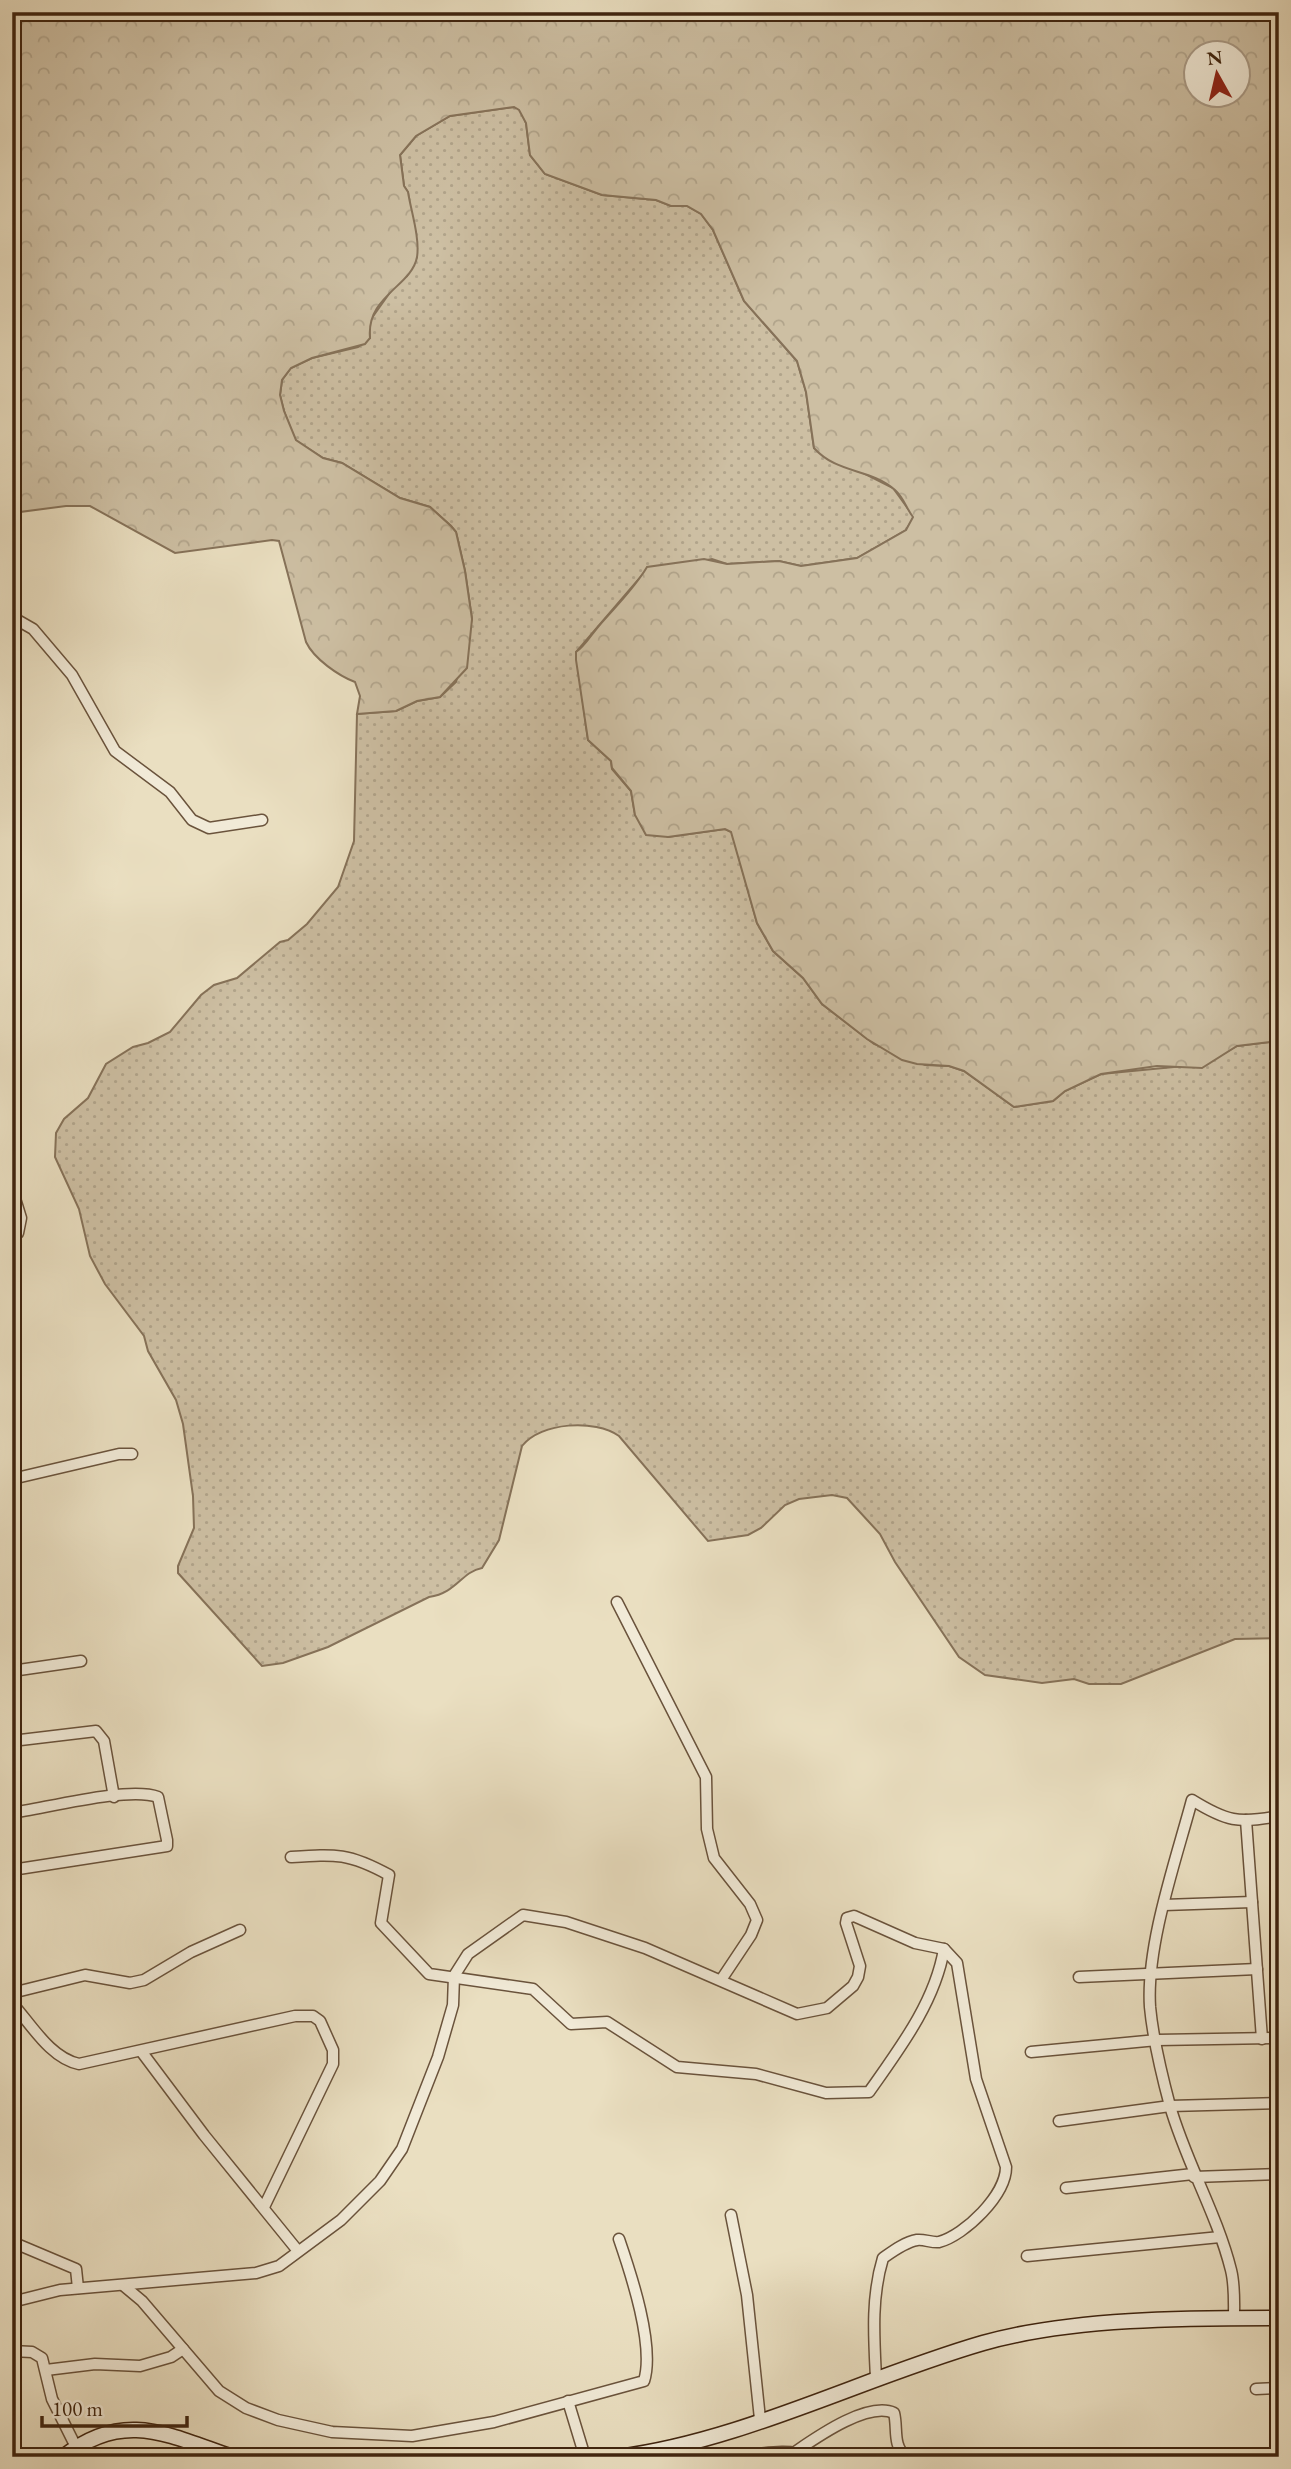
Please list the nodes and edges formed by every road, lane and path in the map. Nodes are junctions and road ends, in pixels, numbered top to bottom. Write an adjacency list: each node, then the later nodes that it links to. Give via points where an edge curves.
1 (12, 617): 2 (street, via 33,629 72,675 115,751 170,792 192,820 209,828)
2 (262, 820)
3 (12, 1189): 4 (street, via 21,1218 18,1233)
4 (12, 1237)
5 (132, 1454): 6 (street)
6 (12, 1479)
7 (617, 1602): 25 (street, via 706,1777 707,1829 714,1858 757,1920)
8 (81, 1661): 9 (street)
9 (12, 1671)
10 (12, 1741): 11 (street, via 96,1731 104,1741)
11 (114, 1797): 12 (street); 16 (street, via 158,1797 167,1846)
12 (12, 1812)
13 (1279, 1816): 14 (street)
14 (1246, 1820): 17 (street); 18 (street, via 1222,1818 1192,1800)
15 (291, 1857): 23 (street, via 358,1858 389,1875 381,1923 429,1974)
16 (12, 1870)
17 (1252, 1902): 18 (street); 21 (street)
18 (1164, 1905): 22 (street)
19 (240, 1930): 26 (street, via 144,1980 130,1983 85,1975)
20 (944, 1949): 23 (street, via 939,1978 869,2092 826,2093 756,2074 677,2067 607,2022 571,2024 533,1989); 25 (street, via 915,1943 854,1916 846,1923 860,1966 858,1977 827,2008 796,2014); 54 (street, via 957,1963 976,2079 1006,2177 996,2198 969,2225 939,2242 918,2240 883,2258 873,2325)
21 (1257, 1969): 22 (street); 29 (street)
22 (1152, 1972): 24 (street); 30 (street, via 1150,2008)
23 (454, 1976): 25 (street, via 468,1954 523,1915 566,1922 645,1948); 44 (street, via 453,2005 438,2057 402,2149 380,2181 341,2220)
24 (1079, 1977)
25 (720, 1980)
26 (12, 1993)
27 (12, 2003): 31 (street, via 67,2061 79,2064)
28 (1279, 2038): 29 (street)
29 (1262, 2039): 30 (street)
30 (1157, 2040): 32 (street); 34 (street)
31 (141, 2052): 39 (street); 39 (street, via 295,2016 320,2021 333,2050 330,2076)
32 (1031, 2052)
33 (1279, 2103): 34 (street)
34 (1170, 2106): 35 (street); 37 (street)
35 (1059, 2121)
36 (1279, 2174): 37 (street)
37 (1194, 2175): 38 (street); 41 (street)
38 (1066, 2188)
39 (264, 2207): 44 (street)
40 (731, 2215): 58 (street, via 747,2295)
41 (1220, 2237): 45 (street); 49 (street, via 1232,2273)
42 (619, 2239): 57 (street, via 640,2311 648,2369 644,2381 632,2387)
43 (12, 2242): 47 (street, via 76,2269)
44 (298, 2250): 46 (street, via 279,2266 256,2273)
45 (1027, 2256)
46 (124, 2286): 47 (street); 51 (street)
47 (78, 2288): 48 (street)
48 (12, 2302)
49 (1234, 2318): 50 (main road); 54 (main road, via 1083,2325 1010,2337)
50 (1279, 2318)
51 (183, 2349): 53 (street, via 140,2367 95,2364); 57 (street, via 219,2391 246,2409 332,2432 412,2436 494,2422)
52 (12, 2351): 53 (street, via 37,2354)
53 (46, 2370): 60 (street, via 52,2399)
54 (876, 2378): 58 (main road)
55 (1279, 2388): 56 (street)
56 (1256, 2389)
57 (568, 2401): 65 (street)
58 (760, 2419): 59 (main road)
59 (681, 2444): 61 (street, via 700,2456); 62 (main road)
60 (76, 2447): 63 (main road); 64 (main road, via 108,2431 132,2428 161,2432)
61 (795, 2452): 67 (street); 68 (street, via 825,2431 885,2409 894,2413 895,2438)
62 (651, 2454): 66 (main road)
63 (63, 2457)
64 (232, 2457)
65 (585, 2457)
66 (618, 2457)
67 (807, 2457)
68 (906, 2457)

